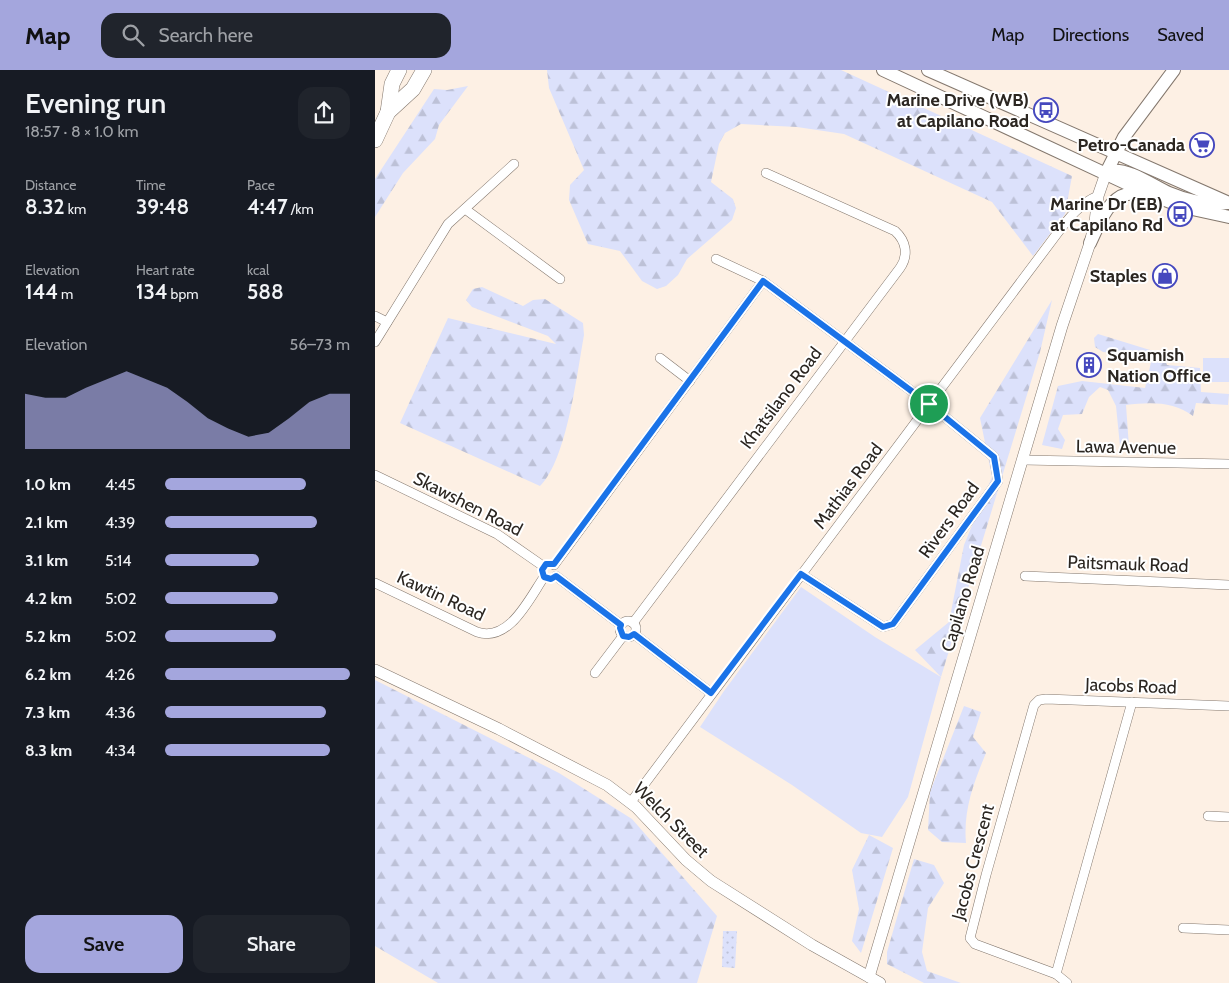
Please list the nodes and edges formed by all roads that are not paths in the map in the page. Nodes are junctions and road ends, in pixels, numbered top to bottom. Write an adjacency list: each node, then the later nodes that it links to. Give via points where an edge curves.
1 (399, 70): 6 (highway, via 392,84)
2 (424, 70): 6 (highway, via 413,89)
3 (883, 70): 11 (main road)
4 (928, 70): 8 (main road)
5 (1175, 70): 8 (main road)
6 (388, 112): 7 (highway)
7 (375, 140)
8 (1116, 152): 11 (main road); 14 (main road)
9 (514, 164): 15 (street)
10 (766, 173): 23 (street, Khatsilano Road, via 890,228 904,242 903,263)
11 (1106, 173): 12 (main road); 13 (street, Capilano Road); 14 (main road, via 1114,170 1127,174 1201,203)
12 (1149, 194): 16 (main road, via 1183,207); 17 (main road, via 1127,194 1117,200 1106,212)
13 (1097, 196): 17 (street, Capilano Road); 27 (street, Mathias Road, via 1087,200 1072,216)
14 (1229, 203)
15 (465, 209): 19 (street); 22 (street, via 448,224)
16 (1229, 216)
17 (1090, 243): 28 (street, Capilano Road)
18 (716, 259): 20 (street, Rivers Road)
19 (560, 279)
20 (763, 281): 23 (street, Rivers Road); 26 (street)
21 (375, 316): 22 (street)
22 (387, 322): 24 (street)
23 (845, 340): 27 (street, Rivers Road); 39 (street, Khatsilano Road)
24 (375, 342)
25 (660, 358): 26 (street)
26 (690, 381): 31 (street)
27 (929, 404): 33 (street, Mathias Road); 33 (street, Rivers Road, via 994,457 998,481 893,624 883,627)
28 (1023, 460): 29 (street, Lawa Avenue); 55 (street, Capilano Road)
29 (1229, 464)
30 (375, 475): 32 (street, Skawshen Road, via 497,534)
31 (556, 562): 32 (street); 34 (street)
32 (543, 566): 36 (street)
33 (801, 574): 45 (street, Mathias Road)
34 (556, 576): 36 (street, via 551,579); 40 (street)
35 (1025, 576): 38 (street, Paitsmauk Road)
36 (544, 577): 37 (street, Kawtin Road, via 511,624 494,634 477,632)
37 (375, 583)
38 (1229, 585)
39 (633, 623): 40 (street, via 627,621); 41 (street, via 636,628)
40 (621, 625): 42 (street)
41 (634, 634): 42 (street); 45 (street)
42 (623, 636): 44 (street)
43 (375, 670): 49 (street, Welch Street, via 589,775)
44 (595, 673)
45 (711, 693): 49 (street, Mathias Road)
46 (1132, 702): 47 (street, Jacobs Road, via 1046,699); 48 (street, Jacobs Road); 54 (street)
47 (1034, 705): 54 (street, Jacobs Crescent, via 970,938 975,944)
48 (1229, 706)
49 (631, 802): 55 (street, Welch Street, via 686,860 711,881)
50 (1208, 816): 51 (street)
51 (1229, 816)
52 (1183, 928): 53 (street)
53 (1229, 930)
54 (1056, 974): 57 (street, Jacobs Crescent)
55 (868, 980): 56 (street, Welch Street)
56 (880, 983)
57 (1067, 983)

